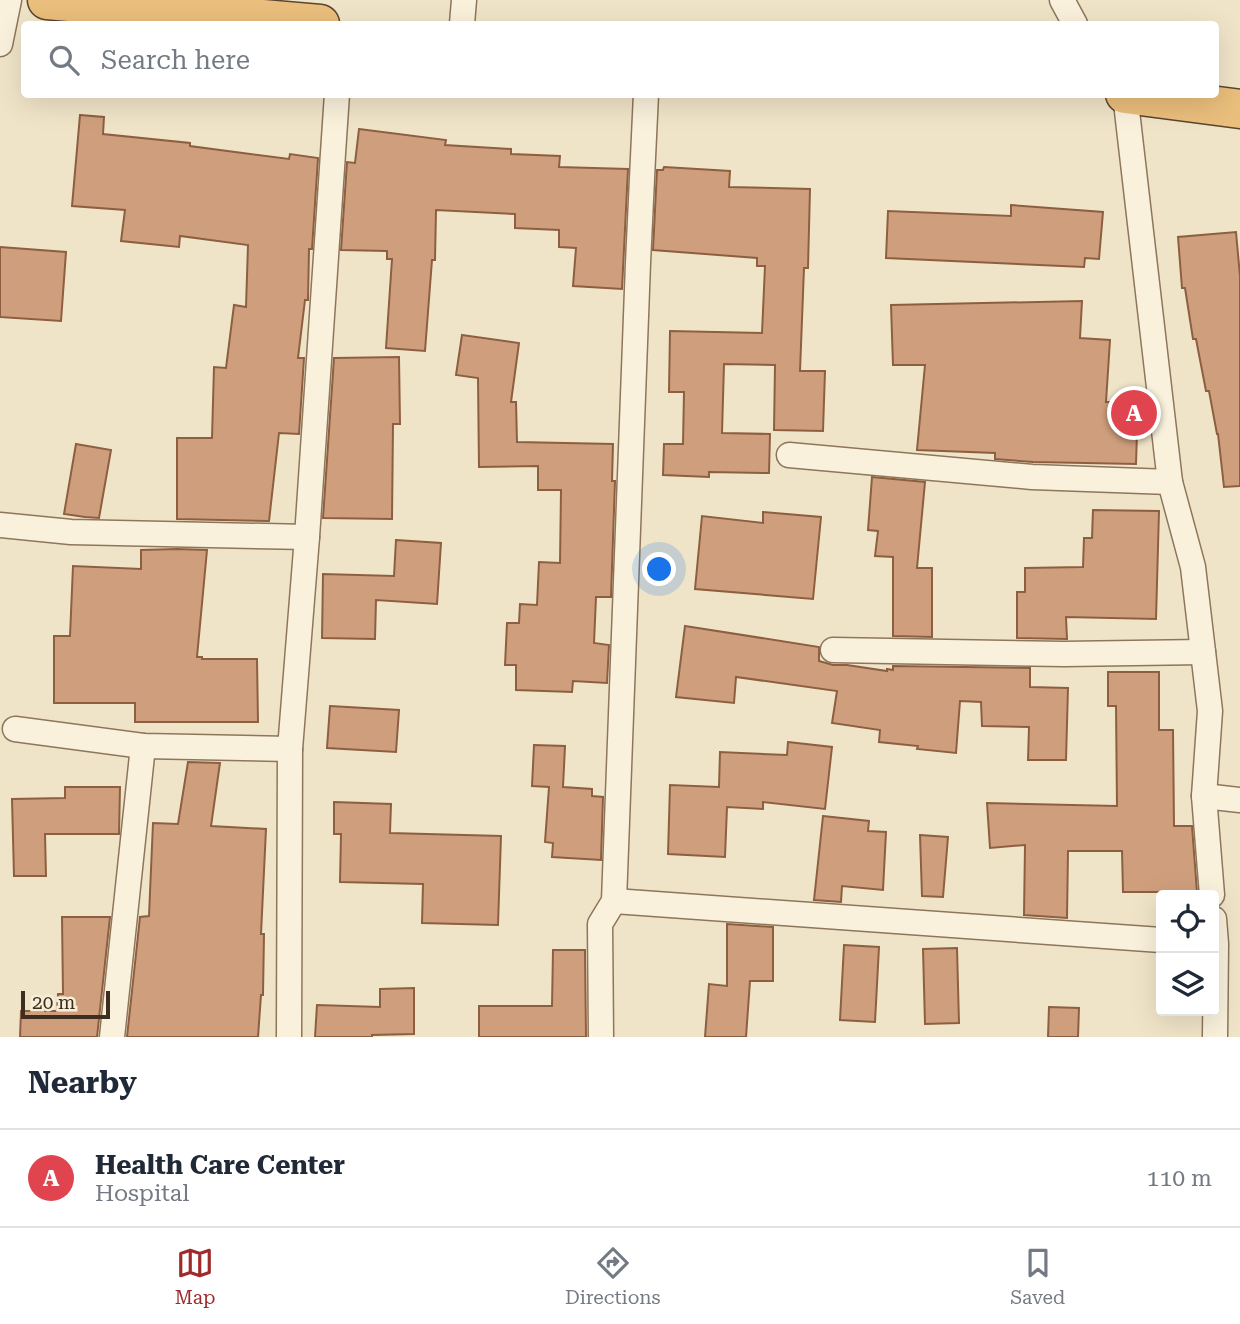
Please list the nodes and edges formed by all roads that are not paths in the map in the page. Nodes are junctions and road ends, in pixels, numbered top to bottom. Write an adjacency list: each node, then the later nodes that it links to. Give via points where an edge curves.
1 (9, 0): 9 (street)
2 (47, 0): 3 (highway)
3 (54, 0): 6 (highway)
4 (464, 0): 7 (street)
5 (1062, 0): 8 (street)
6 (287, 21)
7 (463, 21)
8 (1073, 21)
9 (0, 44)
10 (337, 98): 18 (street)
11 (646, 98): 27 (street)
12 (1125, 98): 16 (street)
13 (1156, 98): 14 (highway)
14 (1240, 109)
15 (789, 455): 16 (street, via 1032,477)
16 (1170, 482): 20 (street, via 1193,567)
17 (0, 525): 18 (street, via 71,532)
18 (307, 537): 23 (street)
19 (834, 650): 20 (street)
20 (1203, 652): 24 (street, via 1210,711)
21 (15, 729): 22 (street)
22 (143, 746): 23 (street); 30 (street)
23 (290, 749): 31 (street)
24 (1205, 796): 25 (street); 26 (street)
25 (1240, 800)
26 (1212, 890)
27 (614, 901): 28 (street); 32 (street, via 600,924)
28 (1156, 940)
29 (1215, 953): 33 (street)
30 (112, 1037)
31 (289, 1037)
32 (601, 1037)
33 (1215, 1037)

